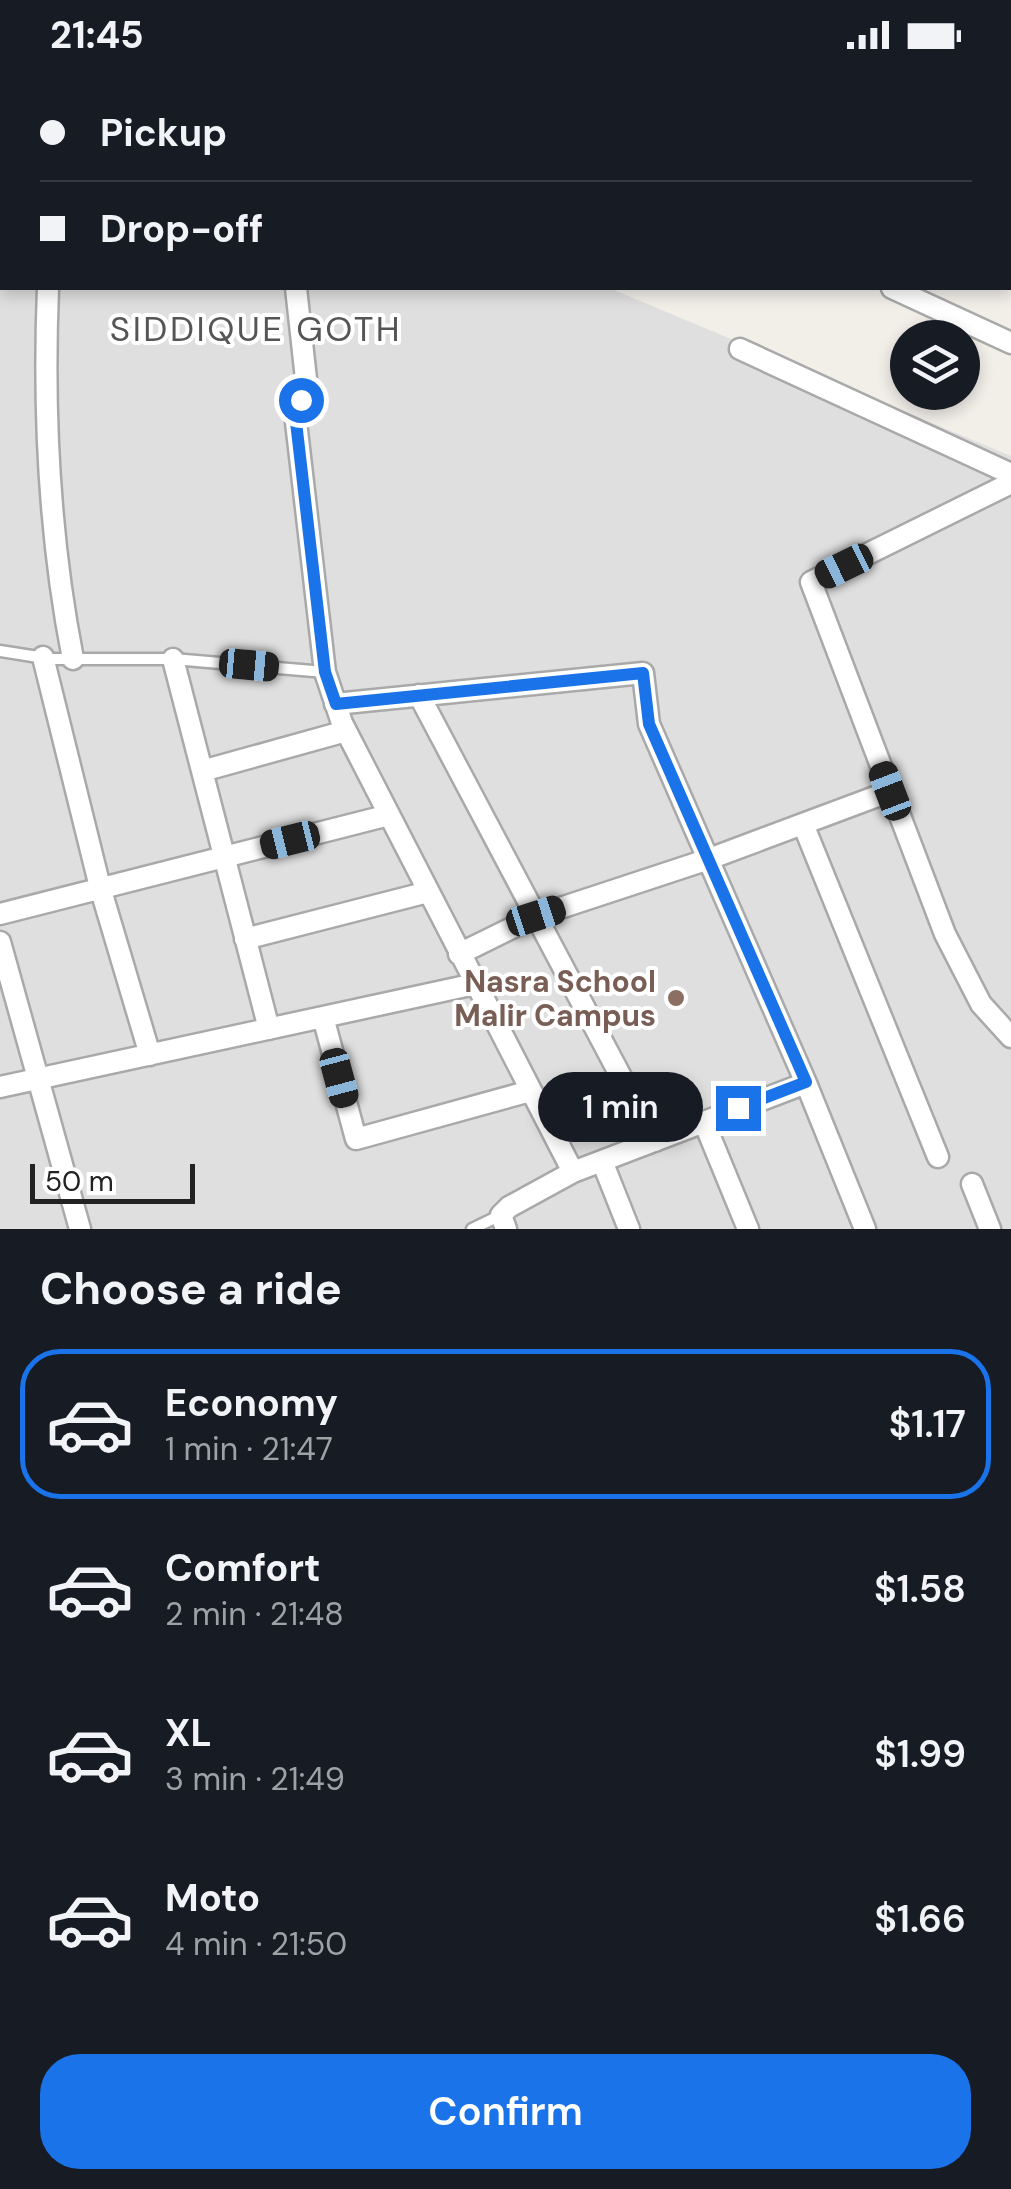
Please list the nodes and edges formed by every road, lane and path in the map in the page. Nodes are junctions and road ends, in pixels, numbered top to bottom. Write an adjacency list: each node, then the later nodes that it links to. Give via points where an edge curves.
1 (48, 290): 10 (street, via 52,518)
2 (296, 290): 12 (street, via 306,379 296,422)
3 (896, 290): 4 (street)
4 (1011, 342)
5 (740, 349): 6 (street)
6 (1011, 474)
7 (1011, 483): 17 (street, via 811,582)
8 (0, 651): 9 (lane)
9 (43, 657): 10 (lane); 22 (street)
10 (72, 659): 11 (lane)
11 (172, 659): 12 (lane); 16 (street)
12 (325, 672): 14 (street)
13 (419, 695): 14 (street); 21 (street, via 643,673 649,724); 25 (street)
14 (336, 704): 15 (street)
15 (346, 731): 16 (street); 18 (street)
16 (202, 771): 20 (street)
17 (890, 791): 19 (street); 32 (street, via 946,934 981,1004)
18 (389, 816): 20 (street); 23 (street)
19 (802, 824): 21 (street); 40 (street)
20 (224, 856): 22 (street); 26 (street)
21 (710, 859): 25 (street); 35 (street)
22 (100, 887): 24 (street); 33 (street)
23 (428, 892): 26 (street); 28 (street)
24 (0, 914)
25 (536, 916): 28 (street); 39 (street)
26 (246, 939): 31 (street)
27 (0, 942): 34 (street)
28 (459, 954): 29 (street)
29 (475, 984): 30 (street); 37 (street)
30 (322, 1017): 31 (street); 37 (street, via 356,1140)
31 (269, 1029): 33 (street)
32 (1009, 1031)
33 (150, 1054): 34 (street)
34 (39, 1078): 36 (street); 45 (street)
35 (806, 1082): 38 (street); 49 (street)
36 (0, 1087)
37 (530, 1090): 42 (street)
38 (704, 1122): 39 (street); 48 (street)
39 (655, 1140): 41 (street)
40 (938, 1156)
41 (602, 1161): 42 (street); 47 (street)
42 (573, 1172): 44 (street, via 509,1207)
43 (972, 1184): 50 (street)
44 (504, 1222): 46 (lane)
45 (80, 1229)
46 (472, 1229)
47 (629, 1229)
48 (748, 1229)
49 (865, 1229)
50 (990, 1229)

